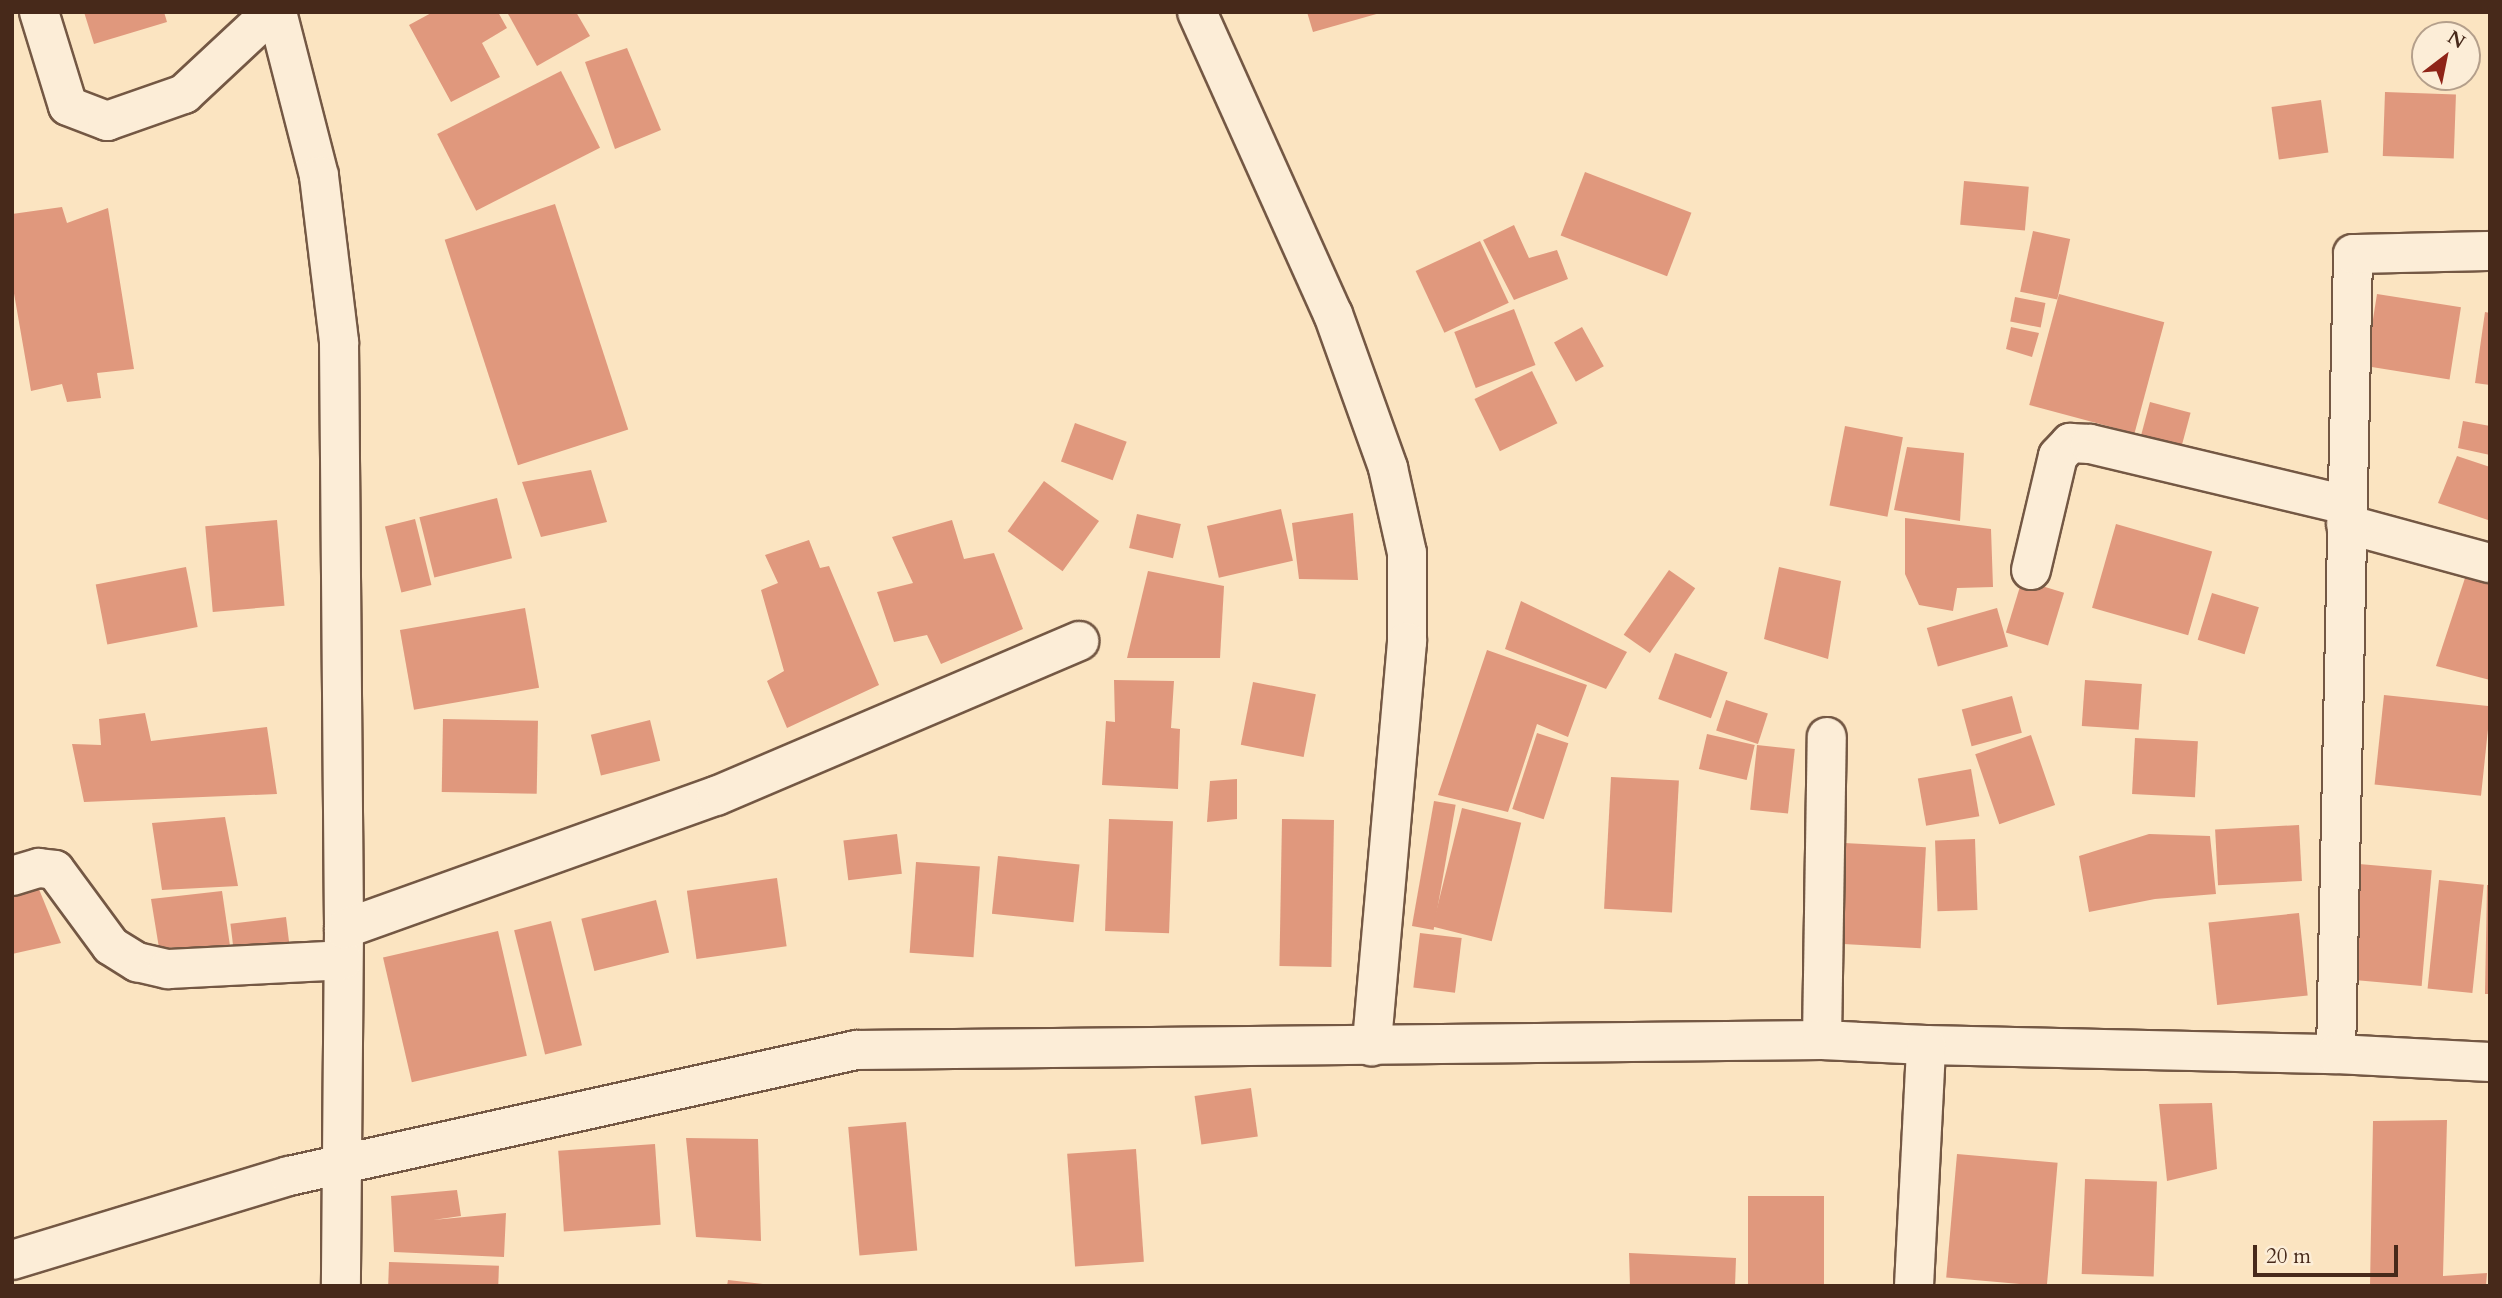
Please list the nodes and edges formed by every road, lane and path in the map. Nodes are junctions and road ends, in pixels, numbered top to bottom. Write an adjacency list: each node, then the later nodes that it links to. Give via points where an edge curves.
1 (39, 12): 2 (street, via 68,106 107,121 184,94)
2 (275, 12): 11 (street, via 319,176 339,342)
3 (1197, 12): 14 (street, via 1333,314 1388,468 1407,554 1407,642)
4 (2490, 251): 5 (street, via 2353,254)
5 (2346, 515): 6 (street); 7 (street, via 2090,444 2070,443 2058,456); 15 (street)
6 (2490, 563)
7 (2031, 570)
8 (1079, 641): 11 (street, via 716,796)
9 (1826, 737): 12 (street)
10 (12, 876): 11 (street, via 39,868 55,870 111,946 137,962 168,969)
11 (343, 945): 17 (street)
12 (1822, 1040): 13 (street); 14 (street)
13 (1926, 1045): 15 (street); 20 (street)
14 (1372, 1046): 17 (street, via 856,1050)
15 (2336, 1054): 16 (street)
16 (2490, 1062)
17 (343, 1163): 18 (street); 19 (street)
18 (12, 1260)
19 (341, 1286)
20 (1914, 1286)

